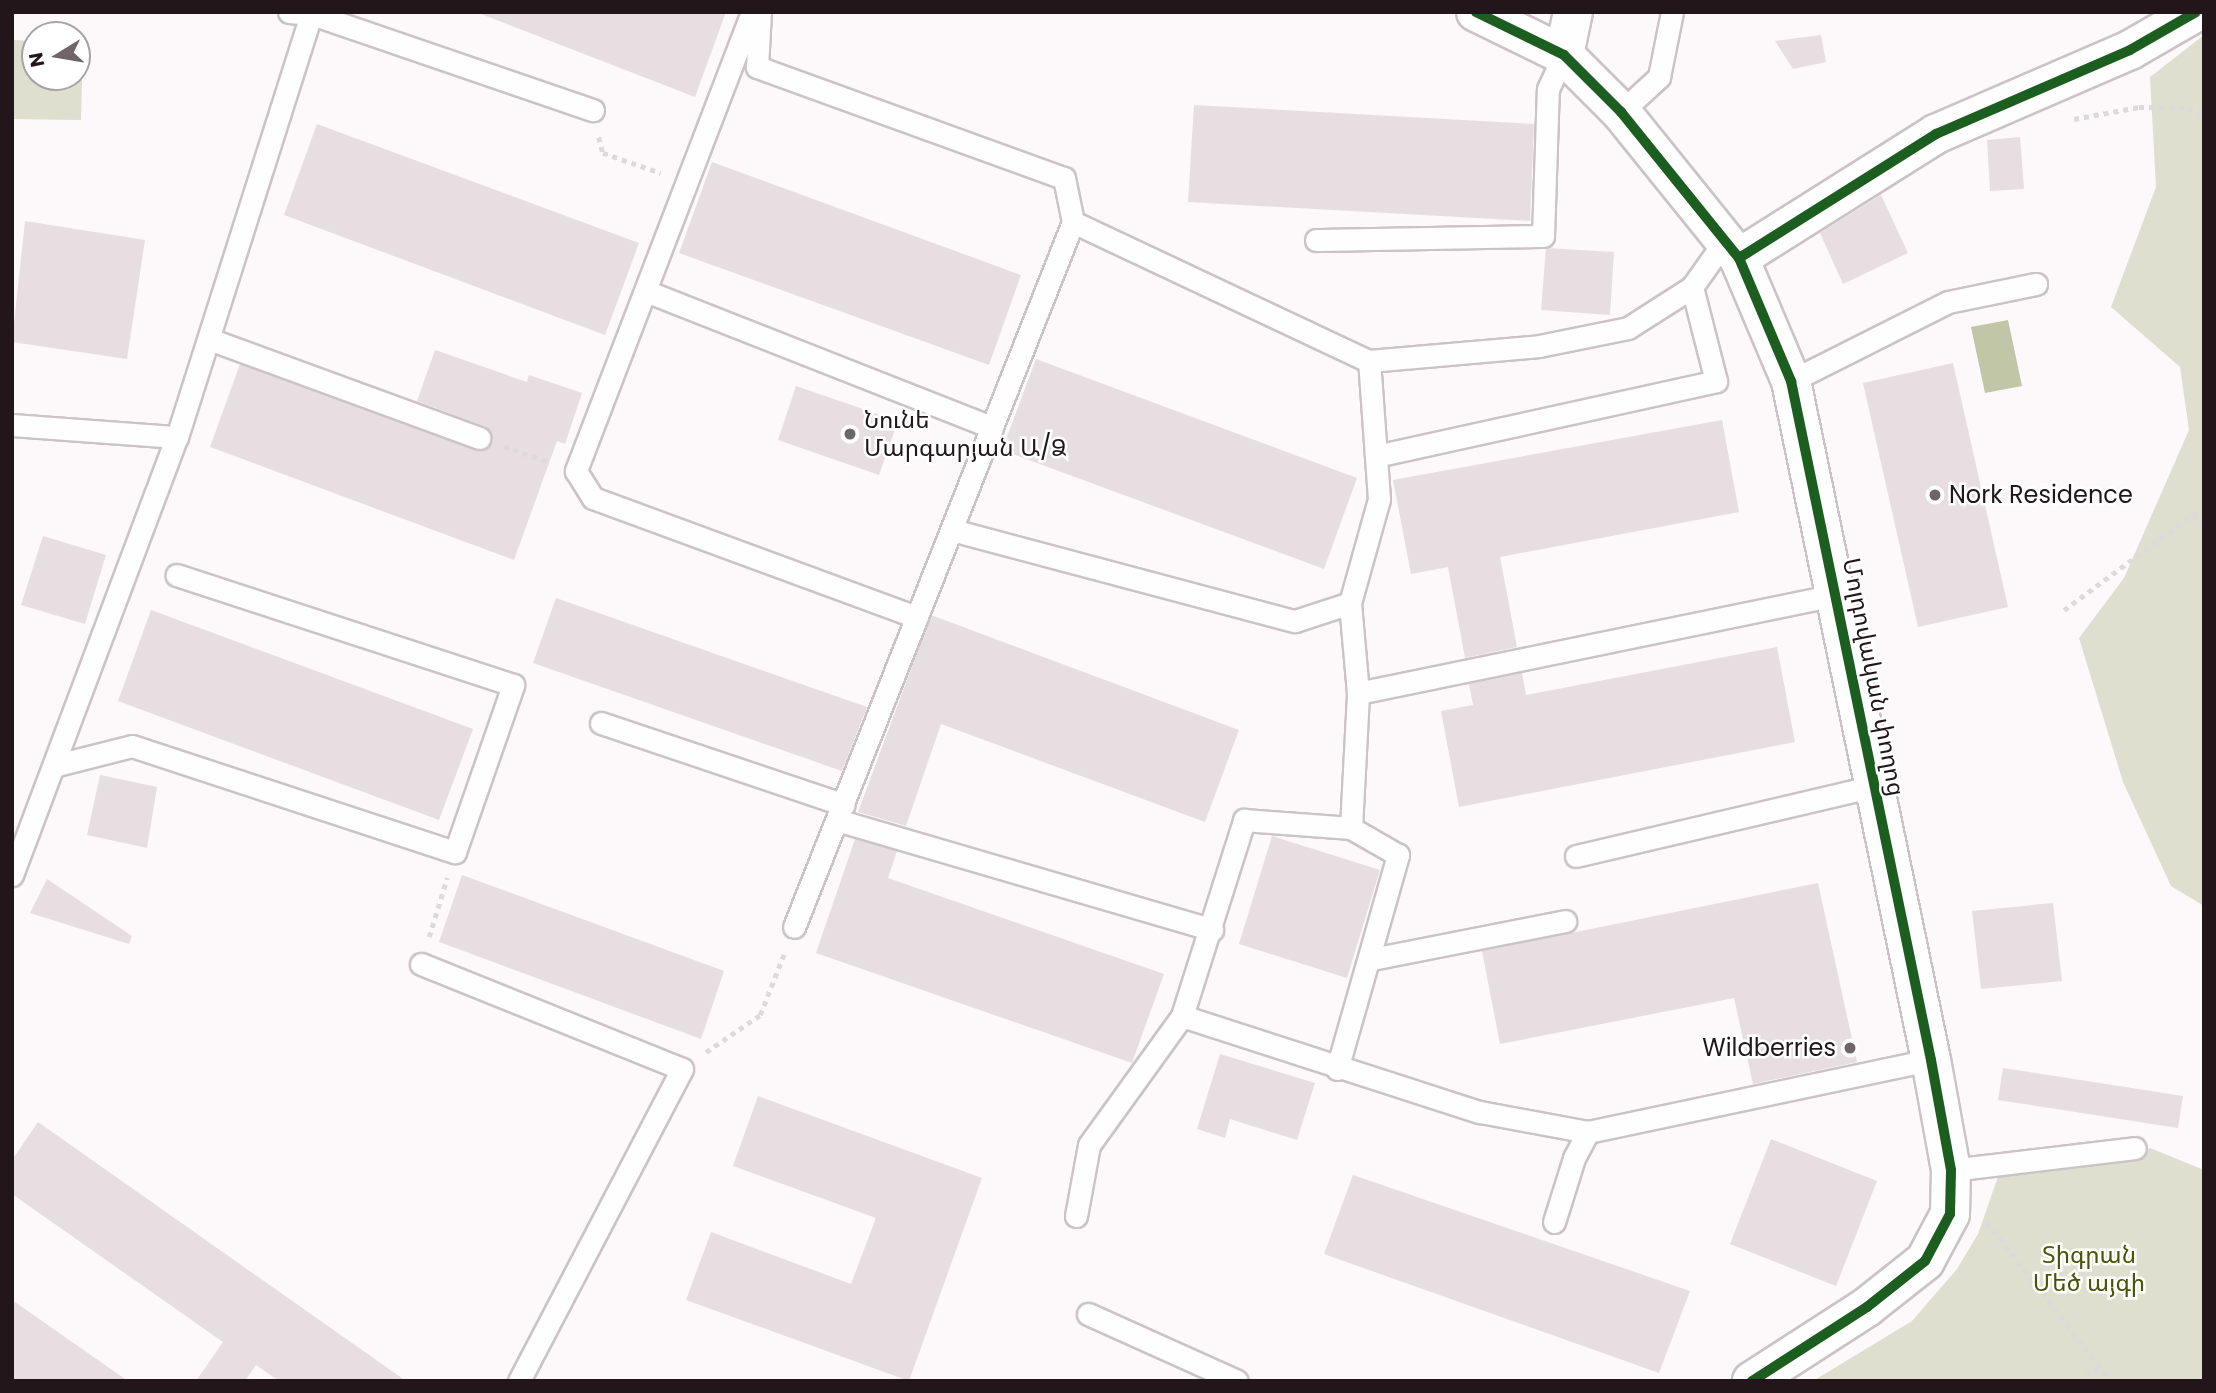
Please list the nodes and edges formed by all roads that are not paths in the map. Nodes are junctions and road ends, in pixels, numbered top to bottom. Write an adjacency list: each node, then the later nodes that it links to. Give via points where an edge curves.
1 (289, 12): 8 (lane)
2 (751, 12): 17 (lane)
3 (760, 12): 12 (lane, via 757,67 1064,178)
4 (1476, 12): 9 (street, Մոլդովական փողոց)
5 (1573, 12): 9 (street)
6 (1672, 12): 11 (lane, via 1659,77)
7 (2196, 12): 14 (street, via 2130,50 1936,134)
8 (312, 13): 10 (lane); 18 (lane)
9 (1564, 55): 11 (street, Մոլդովական փողոց); 13 (lane, via 1548,89 1543,236)
10 (593, 110)
11 (1621, 112): 14 (street, Մոլդովական փողոց)
12 (1073, 222): 19 (lane); 22 (lane)
13 (1316, 240)
14 (1732, 248): 16 (lane); 20 (street, Մոլդովական փողոց)
15 (2036, 284): 20 (lane, via 1948,302)
16 (1692, 287): 19 (lane, via 1628,328 1539,346); 25 (lane, via 1716,381)
17 (646, 291): 22 (lane); 30 (lane, via 576,471 593,498)
18 (209, 339): 23 (lane); 24 (lane)
19 (1369, 361): 25 (lane)
20 (1791, 381): 28 (street, Մոլդովական փողոց)
21 (12, 425): 23 (lane)
22 (992, 427): 26 (lane)
23 (177, 437): 33 (lane)
24 (478, 438)
25 (1376, 456): 29 (lane, via 1379,499)
26 (952, 530): 29 (lane, via 1295,621); 30 (lane)
27 (177, 575): 33 (lane, via 513,685 455,852 132,746)
28 (1837, 595): 31 (lane); 34 (street, Մոլդովական փողոց)
29 (1350, 603): 31 (lane)
30 (917, 617): 35 (lane)
31 (1358, 693): 36 (lane)
32 (601, 723): 35 (lane)
33 (57, 765): 38 (lane)
34 (1875, 786): 37 (lane); 45 (street, Մոլդովական փողոց)
35 (841, 813): 40 (lane); 41 (lane)
36 (1351, 828): 41 (lane, via 1244,820); 42 (lane, via 1398,855)
37 (1576, 856)
38 (12, 875)
39 (1565, 921): 42 (lane)
40 (794, 927)
41 (1212, 930): 44 (lane)
42 (1372, 959): 46 (lane)
43 (421, 964): 53 (lane, via 682,1069)
44 (1182, 1016): 46 (lane); 50 (lane, via 1089,1145)
45 (1931, 1060): 47 (lane); 49 (street, Մոլդովական փողոց)
46 (1337, 1069): 47 (lane, via 1480,1112)
47 (1588, 1132): 51 (lane, via 1573,1158)
48 (2135, 1149): 49 (lane)
49 (1951, 1170): 55 (street, Մոլդովական փողոց, via 1950,1214 1925,1261 1867,1307)
50 (1076, 1216)
51 (1554, 1222)
52 (1088, 1314): 54 (lane)
53 (519, 1381)
54 (1237, 1381)
55 (1752, 1381)

